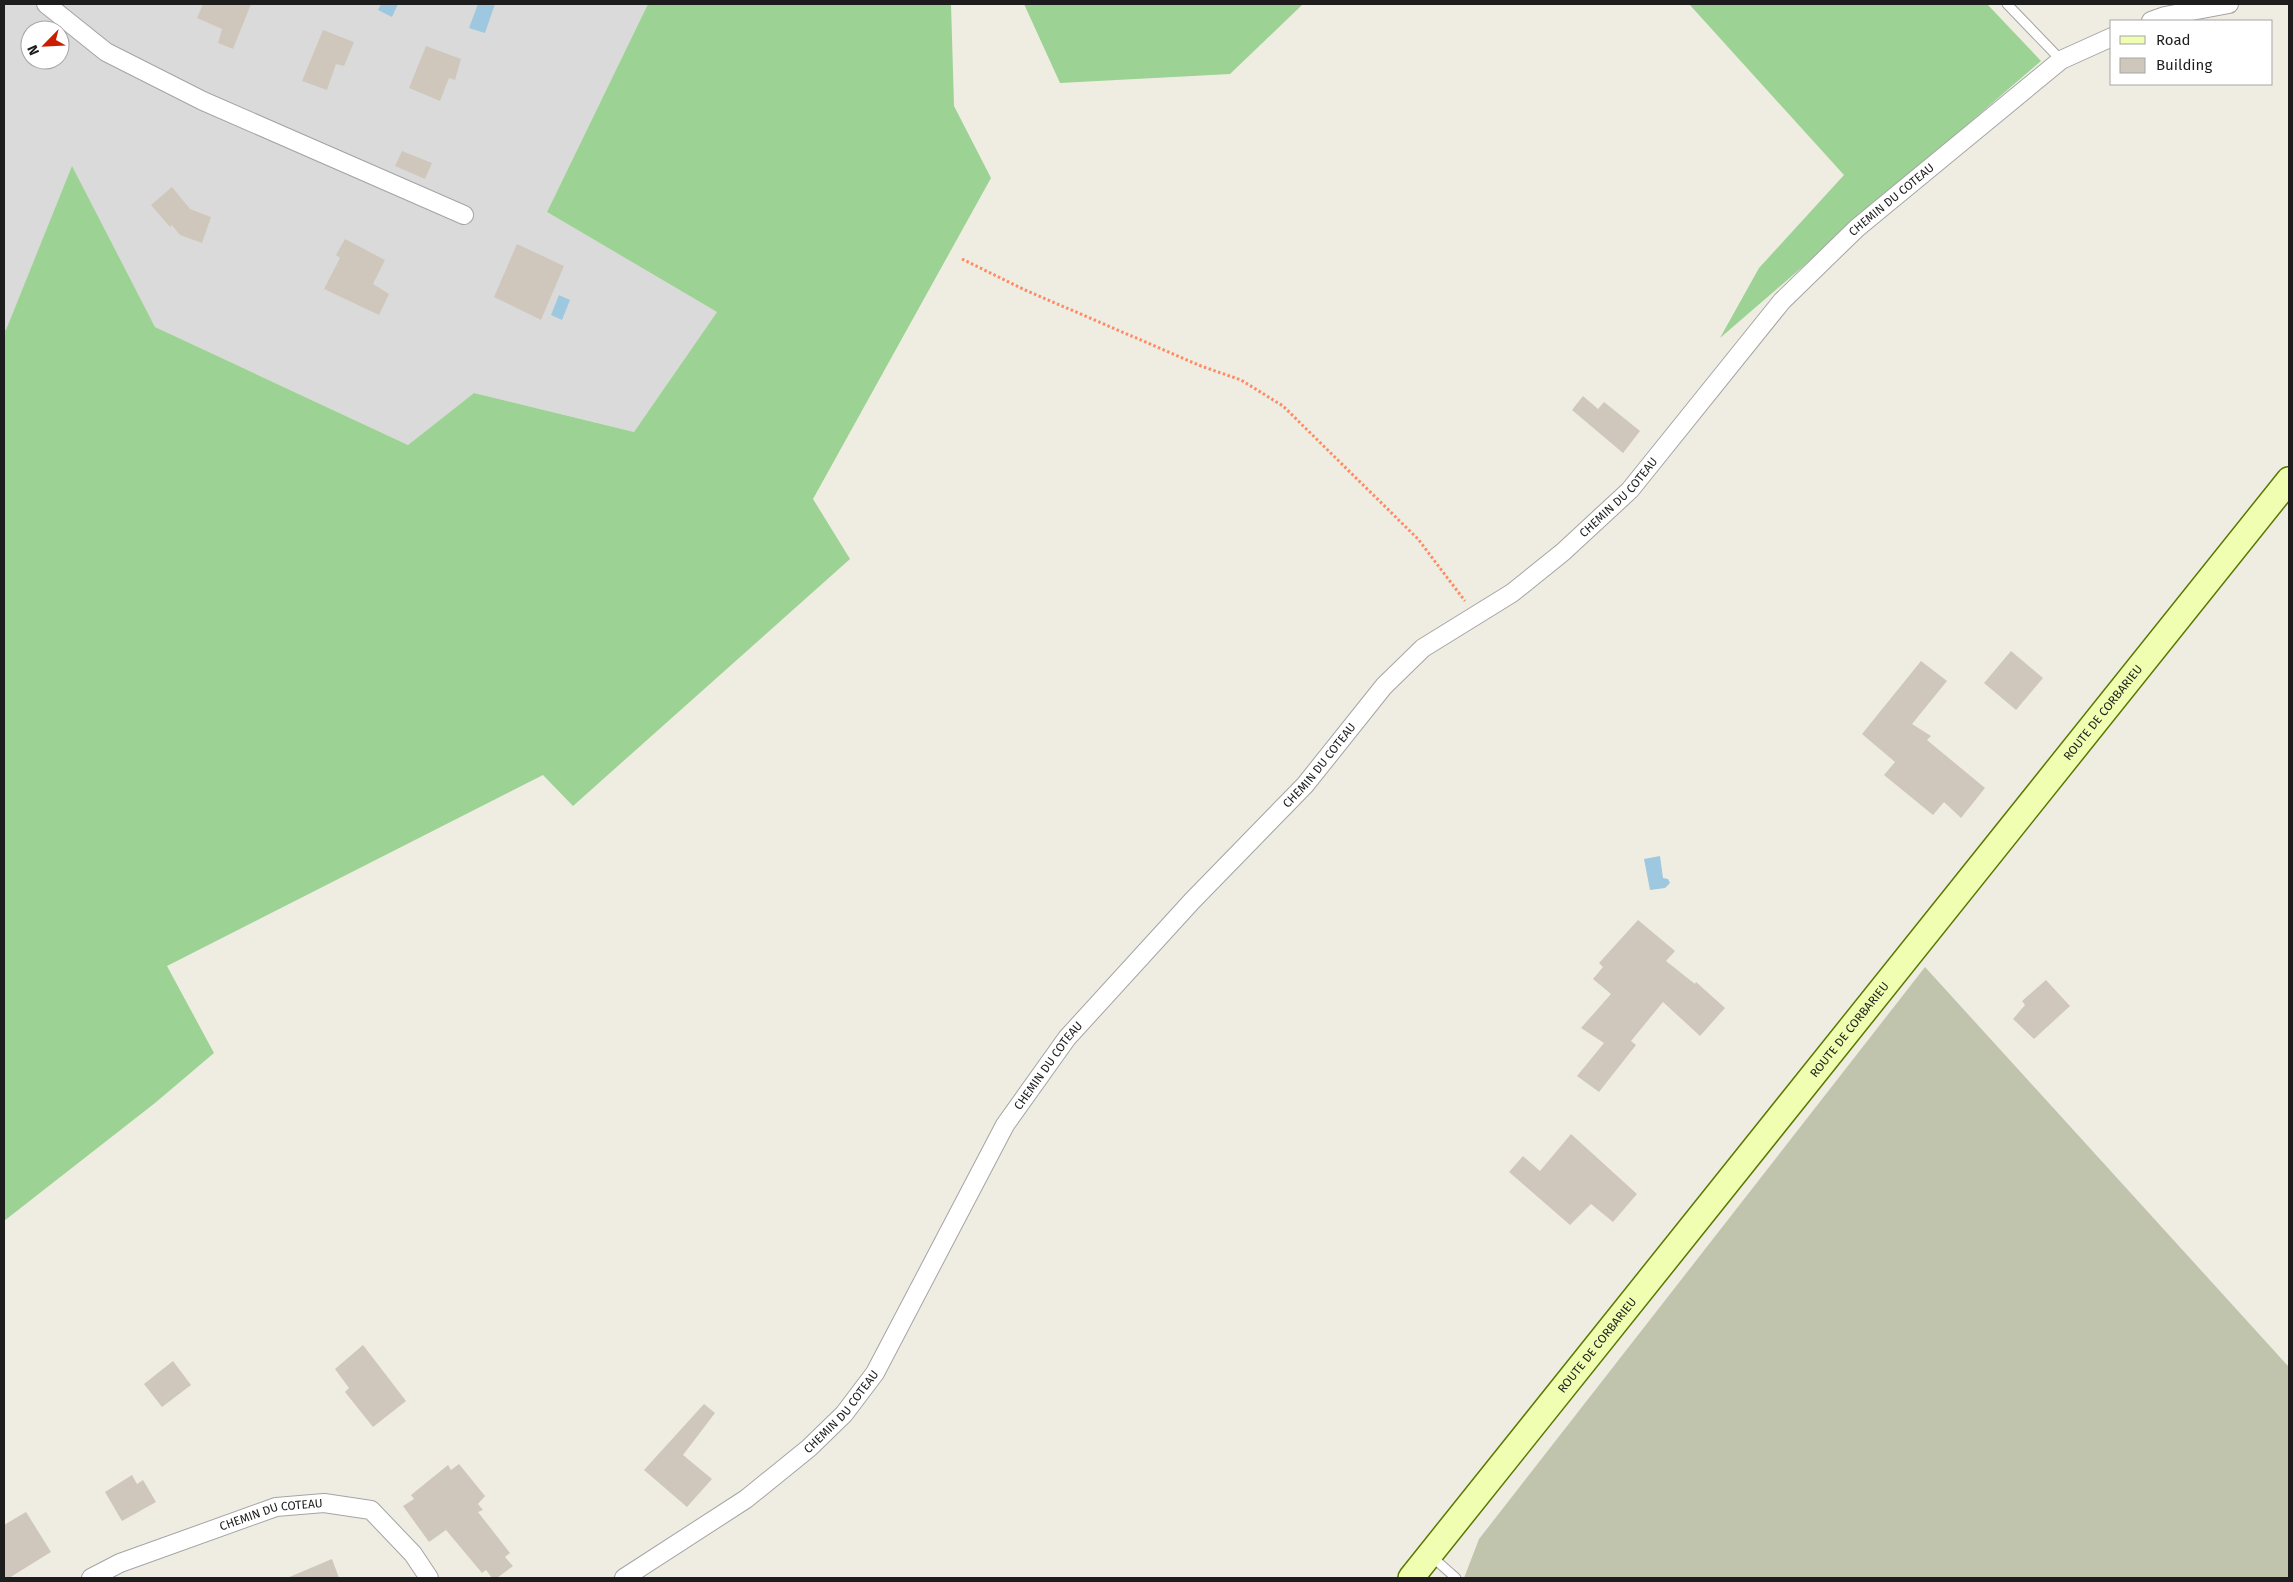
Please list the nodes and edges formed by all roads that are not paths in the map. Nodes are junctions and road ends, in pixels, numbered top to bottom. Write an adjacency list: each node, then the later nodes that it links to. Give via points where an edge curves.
1 (46, 4): 7 (street, via 106,52 123,61 203,101)
2 (2007, 4): 6 (lane)
3 (2229, 4): 4 (street)
4 (2154, 20)
5 (2110, 39): 6 (street, CHEMIN DU COTEAU)
6 (2061, 60): 12 (street, CHEMIN DU COTEAU, via 1857,228 1782,301 1630,490 1563,552 1512,593 1423,648 1384,686 1305,785 1192,901 1067,1038 1005,1125 874,1373 844,1414 809,1448 746,1499)
7 (464, 215)
8 (2289, 480): 9 (main road, ROUTE DE CORBARIEU)
9 (1421, 1571): 13 (lane)
10 (91, 1578): 11 (street, CHEMIN DU COTEAU, via 120,1563 276,1507 324,1503 371,1510 413,1554)
11 (429, 1578)
12 (624, 1578)
13 (1456, 1578)

